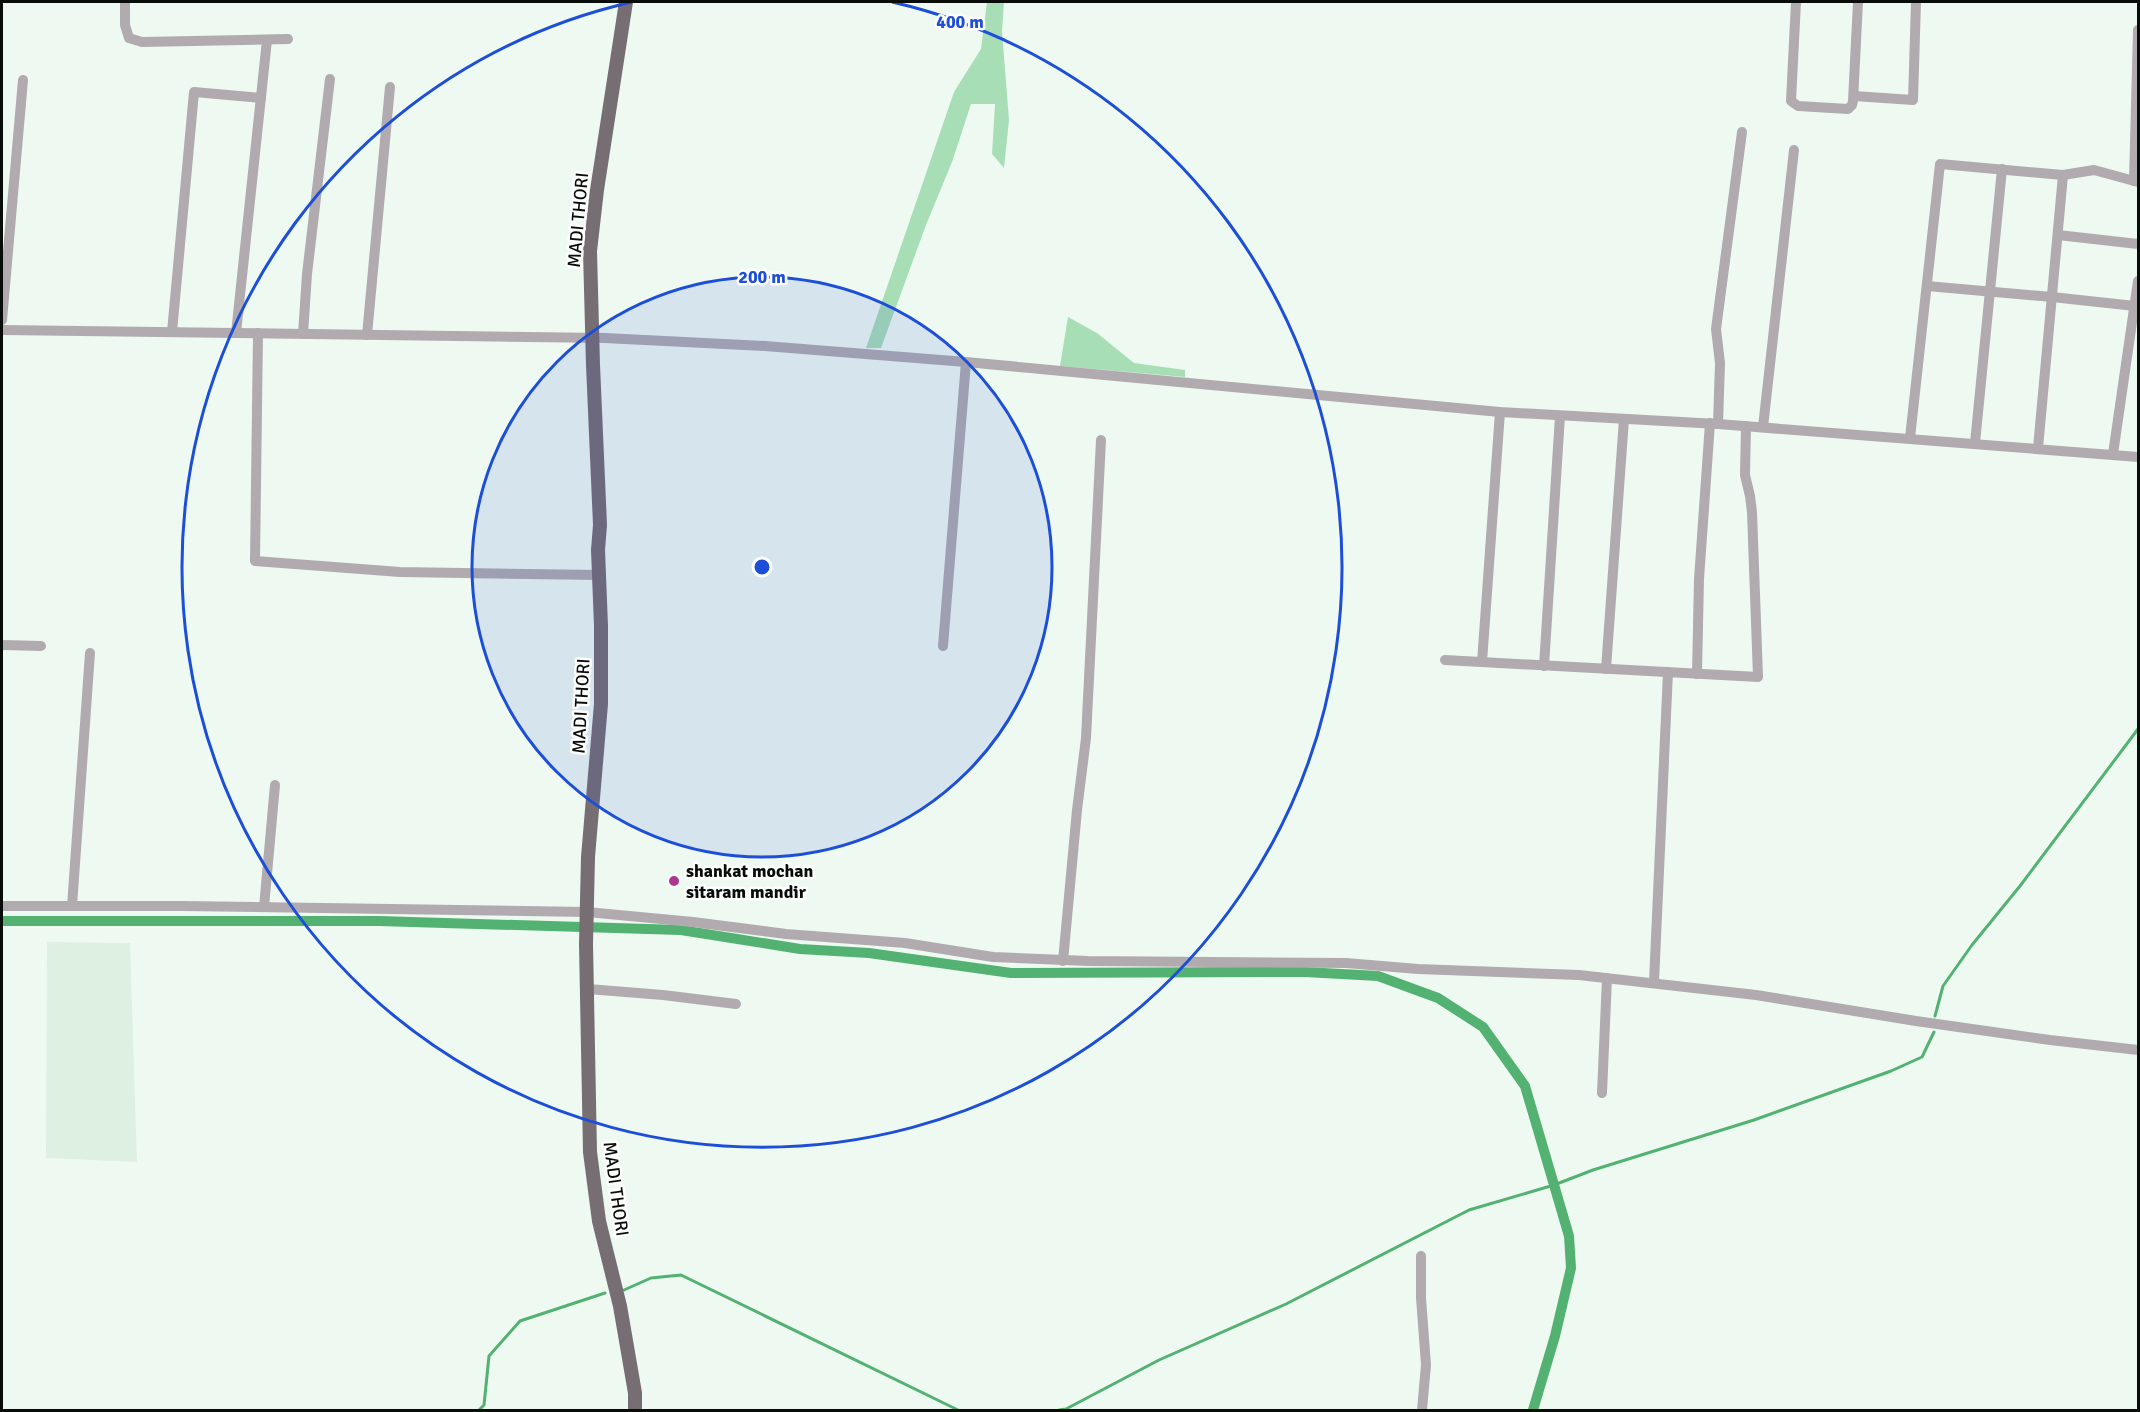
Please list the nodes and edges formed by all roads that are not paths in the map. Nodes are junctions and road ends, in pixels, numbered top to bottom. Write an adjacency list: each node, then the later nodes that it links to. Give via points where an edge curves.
1 (126, 2): 8 (street, via 129,38 142,42)
2 (626, 2): 33 (main road, MADI THORI, via 590,251)
3 (1796, 2): 12 (street, via 1791,101 1798,106 1848,109)
4 (1858, 2): 12 (street)
5 (1916, 2): 12 (street, via 1913,100)
6 (2139, 30): 18 (street)
7 (288, 39): 8 (street)
8 (267, 40): 13 (street)
9 (330, 79): 31 (street)
10 (23, 80): 26 (street)
11 (390, 87): 32 (street)
12 (1854, 96)
13 (261, 98): 28 (street, via 194,92); 29 (street)
14 (1742, 132): 38 (street, via 1716,329 1720,363)
15 (1794, 150): 40 (street)
16 (2002, 169): 17 (street); 22 (street, via 1940,164); 23 (street)
17 (2063, 175): 18 (street, via 2094,170); 19 (street)
18 (2136, 181)
19 (2058, 235): 20 (street); 24 (street)
20 (2139, 244)
21 (2139, 281): 25 (street)
22 (1927, 286): 23 (street); 41 (street)
23 (1990, 292): 24 (street); 43 (street)
24 (2052, 297): 25 (street); 44 (street)
25 (2135, 306): 45 (street)
26 (2, 320)
27 (2, 330): 28 (street)
28 (172, 332): 29 (street)
29 (236, 333): 30 (street)
30 (258, 333): 31 (street); 47 (street, via 255,561 400,572)
31 (303, 334): 32 (street)
32 (367, 335): 33 (street)
33 (592, 338): 34 (street, via 765,346); 47 (main road, MADI THORI)
34 (966, 362): 35 (street); 50 (street)
35 (1500, 412): 36 (street); 53 (street)
36 (1560, 416): 37 (street); 54 (street)
37 (1624, 419): 38 (street); 55 (street)
38 (1714, 424): 39 (street); 57 (street, via 1698,579)
39 (1746, 426): 40 (street); 57 (street, via 1745,475 1752,512 1758,677)
40 (1763, 427): 41 (street)
41 (1910, 438): 43 (street)
42 (1101, 440): 63 (street, via 1086,738)
43 (1975, 443): 44 (street)
44 (2038, 448): 45 (street)
45 (2113, 454): 46 (street)
46 (2139, 457)
47 (599, 575): 62 (main road, MADI THORI, via 601,704)
48 (2, 645): 49 (street)
49 (41, 646)
50 (943, 646)
51 (90, 653): 60 (street)
52 (1444, 660): 53 (street)
53 (1482, 662): 54 (street)
54 (1545, 666): 55 (street)
55 (1606, 669): 56 (street)
56 (1668, 672): 57 (street); 65 (street)
57 (1696, 674)
58 (275, 785): 61 (street)
59 (2, 906): 60 (street)
60 (72, 906): 61 (street)
61 (264, 907): 62 (street)
62 (587, 916): 63 (street, via 693,922 905,943 993,957); 66 (main road, MADI THORI)
63 (1063, 961): 64 (street, via 1346,963)
64 (1607, 978): 65 (street); 69 (street)
65 (1654, 982): 68 (street)
66 (588, 990): 67 (street); 71 (main road, MADI THORI, via 590,1152 599,1221 620,1306)
67 (736, 1004)
68 (2139, 1050)
69 (1602, 1093)
70 (1421, 1256): 72 (street, via 1426,1365)
71 (635, 1410)
72 (1422, 1410)

